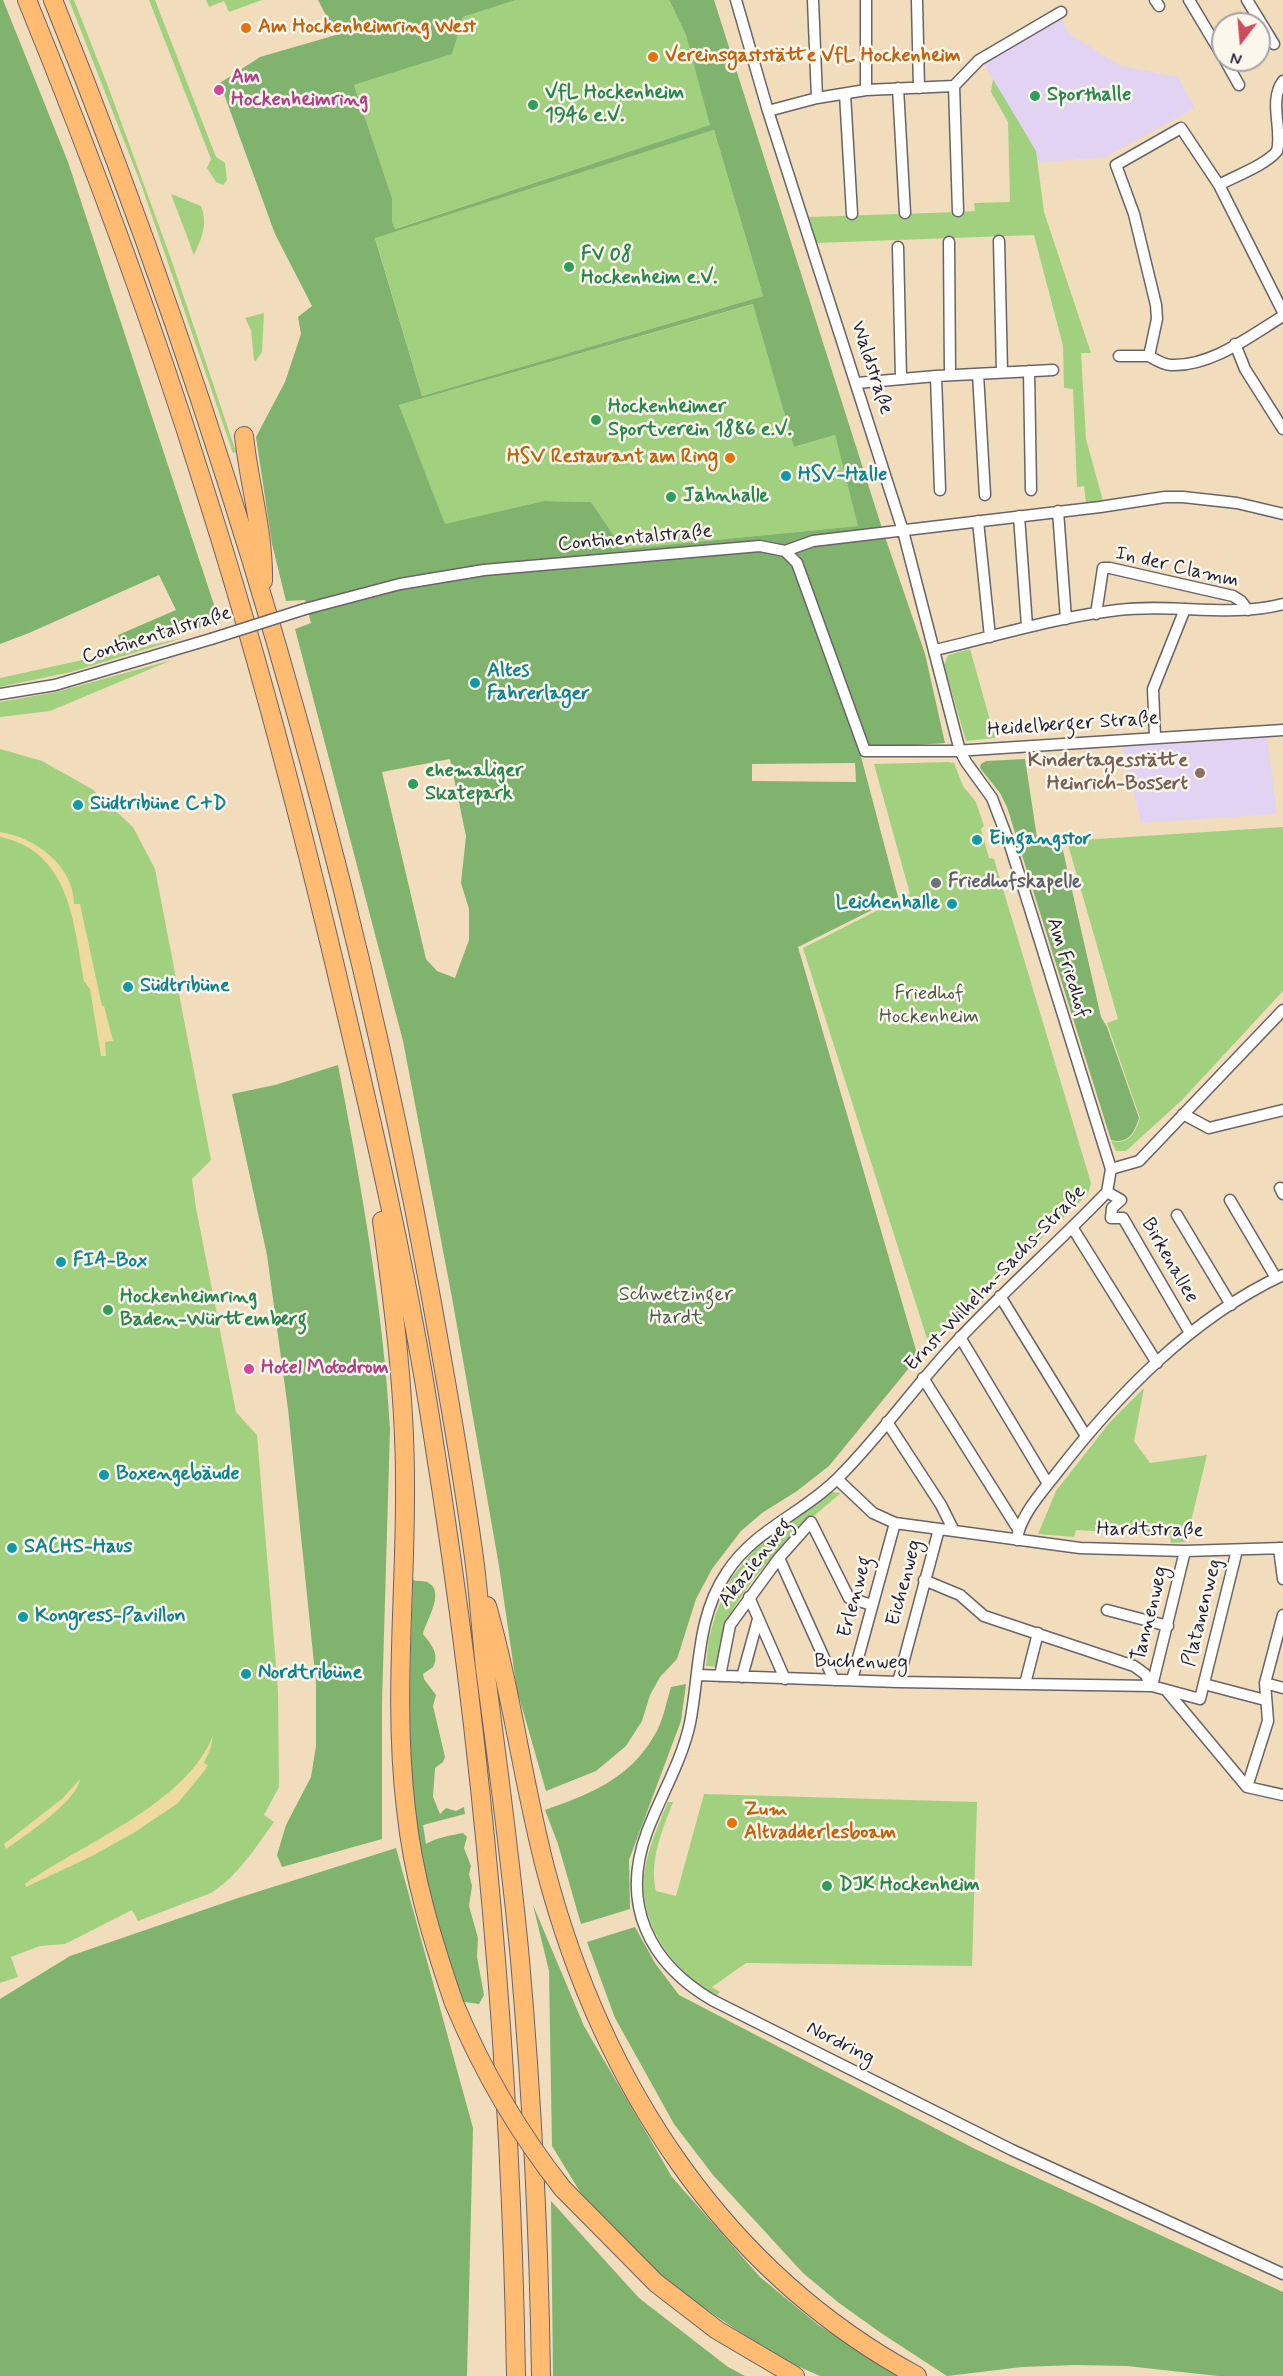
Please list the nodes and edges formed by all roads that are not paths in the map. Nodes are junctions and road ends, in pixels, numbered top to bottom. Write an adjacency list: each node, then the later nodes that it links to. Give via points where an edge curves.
1 (27, 0): 68 (highway, via 144,307 203,482 314,874)
2 (53, 0): 52 (highway, via 150,253)
3 (735, 0): 21 (street, Waldstraße)
4 (813, 0): 20 (street)
5 (866, 0): 18 (street)
6 (1189, 0): 10 (street)
7 (1246, 0): 11 (street)
8 (917, 1): 17 (street)
9 (1061, 12): 15 (street, via 978,60)
10 (1211, 37)
11 (1274, 44)
12 (1232, 72): 14 (street)
13 (1283, 81): 22 (street, via 1278,90 1282,136 1278,150 1269,159)
14 (1239, 85)
15 (954, 87): 17 (street); 23 (street)
16 (898, 88): 17 (street); 18 (street); 24 (street)
17 (919, 88)
18 (866, 90): 19 (street)
19 (845, 94): 20 (street); 25 (street)
20 (817, 98): 21 (street)
21 (768, 111): 40 (street, Waldstraße)
22 (1219, 185): 29 (street); 32 (street, via 1181,128 1116,165 1134,214 1156,305)
23 (958, 211)
24 (905, 213)
25 (852, 214)
26 (999, 241): 35 (street)
27 (949, 242): 37 (street)
28 (898, 247): 39 (street)
29 (1283, 314): 30 (street)
30 (1235, 344): 32 (street, via 1196,363 1168,366); 41 (street, via 1245,369)
31 (1119, 356): 32 (street)
32 (1149, 356)
33 (1053, 370): 34 (street)
34 (1029, 371): 35 (street); 44 (street)
35 (1002, 372): 36 (street)
36 (978, 374): 37 (street); 45 (street)
37 (950, 375): 38 (street)
38 (936, 376): 39 (street); 43 (street)
39 (901, 378): 40 (street)
40 (857, 383): 50 (street, Waldstraße)
41 (1283, 429)
42 (244, 436): 52 (highway, via 264,553)
43 (940, 490)
44 (1031, 490)
45 (985, 495)
46 (1058, 511): 47 (street, Continentalstraße, via 1183,497 1237,503); 48 (street, Continentalstraße); 57 (street)
47 (1283, 514)
48 (1019, 516): 49 (street, Continentalstraße); 58 (street)
49 (978, 520): 50 (street, Continentalstraße); 59 (street)
50 (903, 531): 51 (street, Continentalstraße, via 813,541); 60 (street, Waldstraße)
51 (785, 551): 61 (street, Continentalstraße, bridge, via 760,546 484,570 400,584 55,685); 64 (street, Heidelberger Straße, via 797,563 865,751)
52 (263, 597): 93 (highway, via 338,868 382,1056 434,1314)
53 (1283, 604): 55 (street, In der Clamm)
54 (1185, 609): 55 (street, In der Clamm); 56 (street, In der Clamm); 63 (street, In der Clamm, via 1153,689)
55 (1248, 609): 56 (street, In der Clamm, via 1233,596 1103,568)
56 (1096, 614): 57 (street, In der Clamm)
57 (1066, 619): 58 (street, In der Clamm)
58 (1027, 626): 59 (street, In der Clamm)
59 (990, 638): 60 (street, In der Clamm)
60 (935, 650): 64 (street, Waldstraße)
61 (0, 694)
62 (1283, 729): 63 (street, Heidelberger Straße)
63 (1155, 737): 64 (street, Heidelberger Straße)
64 (960, 751): 69 (street, Am Friedhof, via 992,798 1010,845)
65 (1283, 1010): 67 (street)
66 (1283, 1110): 67 (street, via 1209,1128)
67 (1183, 1114): 69 (street, via 1139,1161)
68 (378, 1154): 120 (highway, via 434,1437 484,1818 511,2168); 122 (highway, bridge, via 377,1189 395,1321 404,1429 401,1745 409,1839 433,1944 475,2052 501,2100 563,2189 657,2283 717,2330)
69 (1111, 1169): 70 (street, Ernst-Wilhelm-Sachs-Straße)
70 (1107, 1192): 73 (street, Ernst-Wilhelm-Sachs-Straße); 77 (street, Birkenallee, via 1121,1200 1112,1208 1111,1218 1123,1218)
71 (1230, 1200): 74 (street, Birkenallee)
72 (1177, 1215): 76 (street, Birkenallee)
73 (1072, 1227): 75 (street, Ernst-Wilhelm-Sachs-Straße); 79 (street)
74 (1280, 1276): 76 (street, Birkenallee)
75 (1000, 1296): 78 (street, Ernst-Wilhelm-Sachs-Straße); 82 (street)
76 (1231, 1305): 77 (street, Birkenallee)
77 (1190, 1333): 79 (street, Birkenallee)
78 (960, 1337): 80 (street, Ernst-Wilhelm-Sachs-Straße); 84 (street)
79 (1157, 1363): 82 (street, Birkenallee)
80 (923, 1378): 81 (street, Ernst-Wilhelm-Sachs-Straße); 88 (street)
81 (887, 1422): 83 (street, Ernst-Wilhelm-Sachs-Straße); 87 (street)
82 (1086, 1436): 84 (street, Birkenallee)
83 (837, 1479): 85 (street, via 873,1513); 103 (street, Ernst-Wilhelm-Sachs-Straße, via 755,1539 727,1572 708,1610)
84 (1048, 1484): 88 (street, Birkenallee)
85 (895, 1523): 86 (street); 97 (street, Erlenweg)
86 (939, 1529): 87 (street); 95 (street, Eichenweg)
87 (954, 1531): 88 (street)
88 (1018, 1535): 91 (street, Hardtstraße, via 1080,1548)
89 (1281, 1548): 90 (street, Hardtstraße); 94 (street)
90 (1237, 1550): 91 (street, Hardtstraße); 112 (street, Platanenweg)
91 (1185, 1551): 101 (street, Tannenweg)
92 (779, 1558): 96 (street, Akazienweg); 97 (street, Akazienweg, via 811,1522 849,1598); 107 (street)
93 (474, 1561): 121 (highway, via 530,2080); 123 (highway, via 497,1641 550,1884 581,1982 624,2077 666,2146 725,2223 783,2281 848,2334)
94 (1283, 1579)
95 (924, 1580): 102 (street, Buchenweg, via 960,1595 984,1616); 109 (street, Eichenweg)
96 (749, 1597): 100 (street); 104 (street, Akazienweg, via 730,1625)
97 (872, 1605): 108 (street, Erlenweg)
98 (1107, 1610): 101 (street)
99 (1283, 1615): 110 (street)
100 (758, 1619): 105 (street); 106 (street)
101 (1168, 1626): 113 (street, Tannenweg)
102 (1038, 1633): 111 (street); 113 (street, Buchenweg, via 1134,1666)
103 (697, 1675): 104 (street, Buchenweg); 119 (street, Nordring, via 685,1741 647,1833 637,1872 644,1925 671,1969 712,2000 973,2131)
104 (720, 1676): 105 (street, Buchenweg)
105 (742, 1677): 106 (street, Buchenweg)
106 (785, 1679): 107 (street, Buchenweg)
107 (834, 1680): 108 (street, Buchenweg)
108 (852, 1680): 109 (street, Buchenweg)
109 (898, 1682): 111 (street, Buchenweg)
110 (1265, 1683): 114 (street); 116 (street)
111 (1025, 1684): 113 (street, Buchenweg)
112 (1204, 1684): 115 (street, Buchenweg, via 1200,1699); 116 (street)
113 (1152, 1686): 115 (street, Buchenweg)
114 (1283, 1688)
115 (1165, 1690): 117 (street)
116 (1265, 1700): 117 (street, via 1268,1721)
117 (1246, 1787): 118 (street)
118 (1283, 1796)
119 (1283, 2274)
120 (516, 2376)
121 (541, 2376)
122 (795, 2376)
123 (916, 2376)

